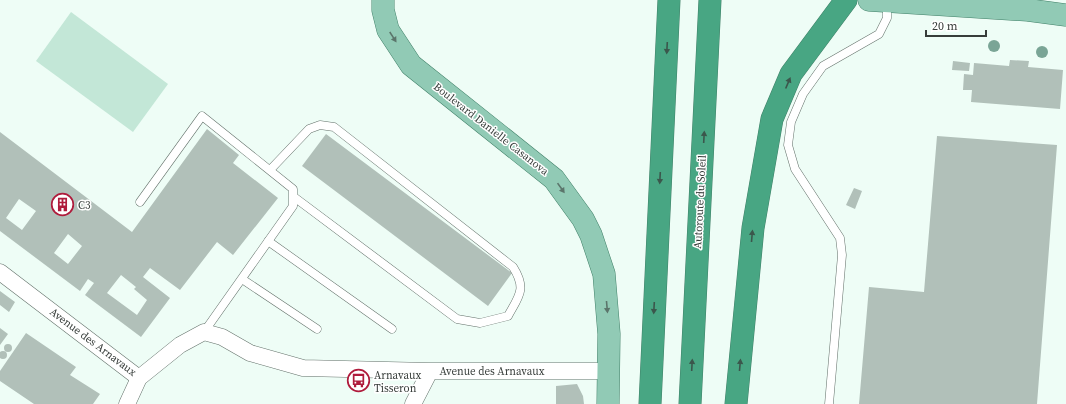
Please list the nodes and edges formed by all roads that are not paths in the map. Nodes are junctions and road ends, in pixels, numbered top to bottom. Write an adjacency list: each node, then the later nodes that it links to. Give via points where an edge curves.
1 (383, 0): 19 (main road, Boulevard Danielle Casanova, one-way to 19, via 388,30 411,65 554,179 583,219 604,274)
2 (846, 0): 26 (highway, one-way to 2, via 753,228 772,119 791,74)
3 (982, 0): 7 (main road)
4 (878, 1): 7 (main road); 27 (lane, via 887,18 879,34 823,66 803,94 791,122 788,145 795,169 840,238 842,255)
5 (669, 4): 24 (highway, one-way to 24)
6 (709, 6): 25 (highway, Autoroute du Soleil, one-way to 6)
7 (1028, 10): 8 (main road)
8 (1066, 15)
9 (270, 170): 10 (lane, via 293,189); 10 (lane, via 309,129 320,125 334,127 513,267 519,277 521,291 508,316 480,322 457,319); 11 (lane, via 202,116)
10 (294, 197): 12 (lane, via 293,206)
11 (140, 202)
12 (268, 241): 14 (lane); 16 (lane)
13 (0, 272): 20 (street, Avenue des Arnavaux)
14 (242, 279): 15 (lane); 17 (lane)
15 (317, 329)
16 (392, 329)
17 (204, 332): 18 (street, Avenue des Arnavaux, via 222,337 250,353 303,368); 20 (street, Avenue des Arnavaux, via 180,345)
18 (430, 371): 19 (street, Avenue des Arnavaux); 22 (street)
19 (609, 371): 23 (main road, Boulevard Danielle Casanova)
20 (139, 378): 21 (street)
21 (127, 404)
22 (412, 404)
23 (608, 404)
24 (650, 404)
25 (690, 404)
26 (736, 404)
27 (829, 404)

